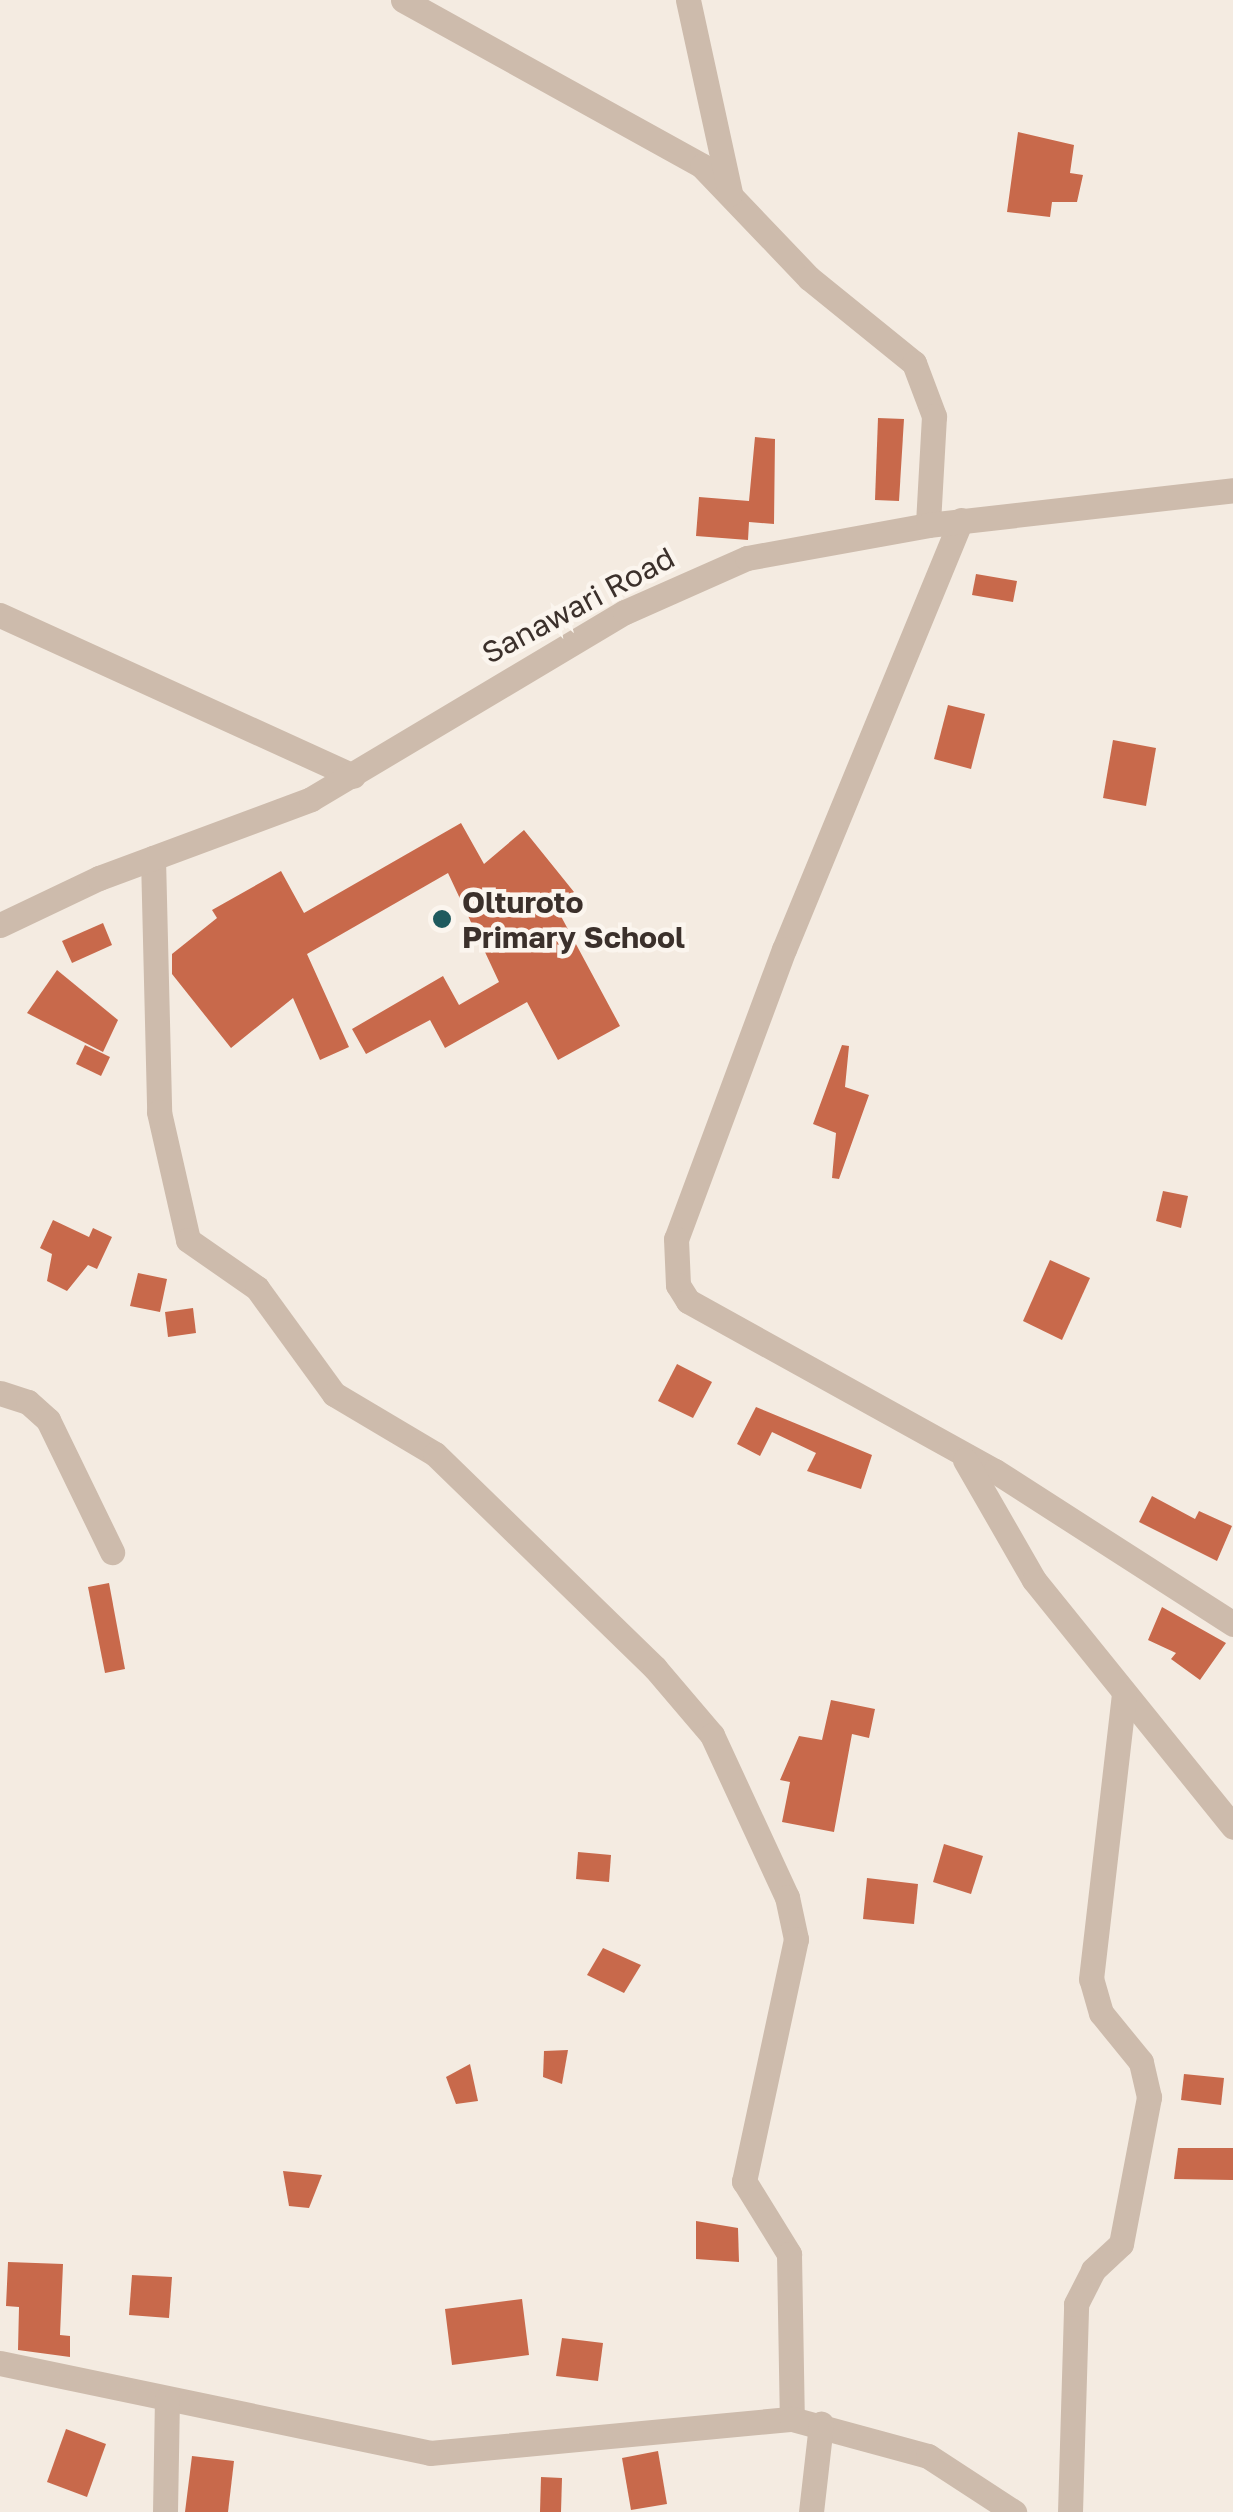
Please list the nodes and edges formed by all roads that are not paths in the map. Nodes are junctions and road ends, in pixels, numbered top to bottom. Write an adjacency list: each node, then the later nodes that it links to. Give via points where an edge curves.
1 (402, 0): 3 (street, via 702,166)
2 (688, 0): 3 (street)
3 (731, 198): 6 (street, via 809,278 922,374 934,416)
4 (1233, 490): 5 (street, Sanawari Road)
5 (961, 520): 6 (street, Sanawari Road); 12 (street, via 784,949 676,1239 675,1265 688,1301)
6 (928, 525): 8 (street, Sanawari Road, via 786,547 712,571 494,686)
7 (0, 615): 8 (street)
8 (353, 776): 9 (street, Sanawari Road, via 252,825)
9 (153, 858): 10 (street, Sanawari Road); 19 (street, via 159,1112 188,1240 257,1288 334,1394 435,1454 656,1668 712,1735 787,1897 796,1939 744,2181 788,2254)
10 (0, 925)
11 (0, 1394): 13 (street, via 28,1402 48,1420)
12 (965, 1460): 14 (street, via 995,1472); 15 (street, via 1034,1580)
13 (112, 1552)
14 (1233, 1624)
15 (1124, 1694): 16 (street); 24 (street, via 1090,1979 1101,2013 1141,2062 1149,2097 1122,2244 1093,2270 1076,2304)
16 (1233, 1826)
17 (0, 2363): 18 (street)
18 (168, 2399): 19 (street, via 430,2454); 21 (street)
19 (792, 2419): 20 (street)
20 (821, 2424): 22 (street); 23 (street, via 928,2456)
21 (165, 2512)
22 (811, 2512)
23 (1014, 2512)
24 (1070, 2512)

